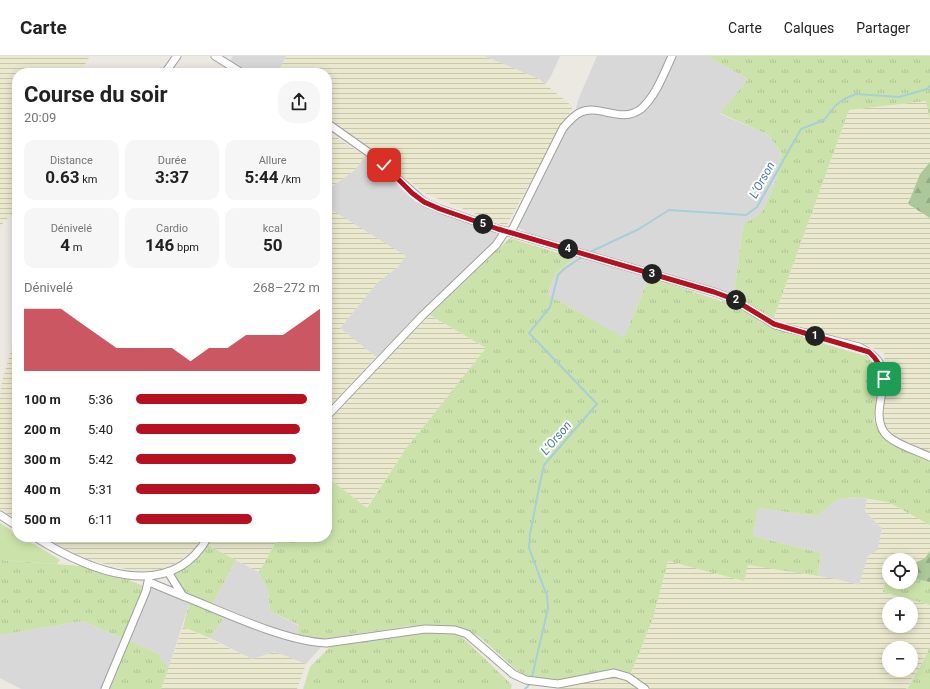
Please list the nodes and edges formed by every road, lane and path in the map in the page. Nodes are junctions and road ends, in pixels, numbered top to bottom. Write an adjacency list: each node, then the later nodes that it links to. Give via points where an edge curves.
1 (177, 56): 4 (street)
2 (215, 56): 5 (street)
3 (672, 56): 7 (street, via 652,96 637,112 622,115 582,112 570,120 563,128 512,230)
4 (169, 68)
5 (234, 68)
6 (332, 127): 7 (street, via 368,152 424,202)
7 (508, 232): 8 (street, via 505,232 496,245 422,316); 9 (street, via 714,292 733,299 774,324 869,352 881,367 884,379 879,419 884,432 899,443)
8 (332, 411)
9 (930, 457)
10 (0, 515): 11 (street)
11 (12, 523)
12 (43, 542): 15 (street, via 84,563)
13 (204, 542): 14 (street, via 194,556)
14 (168, 572): 15 (street); 16 (street)
15 (149, 579): 16 (street); 17 (street)
16 (183, 596): 18 (street, via 240,619 310,642 326,643 424,629 455,630 467,634 513,674 537,683 558,684 614,673 628,676)
17 (105, 689)
18 (646, 689)

